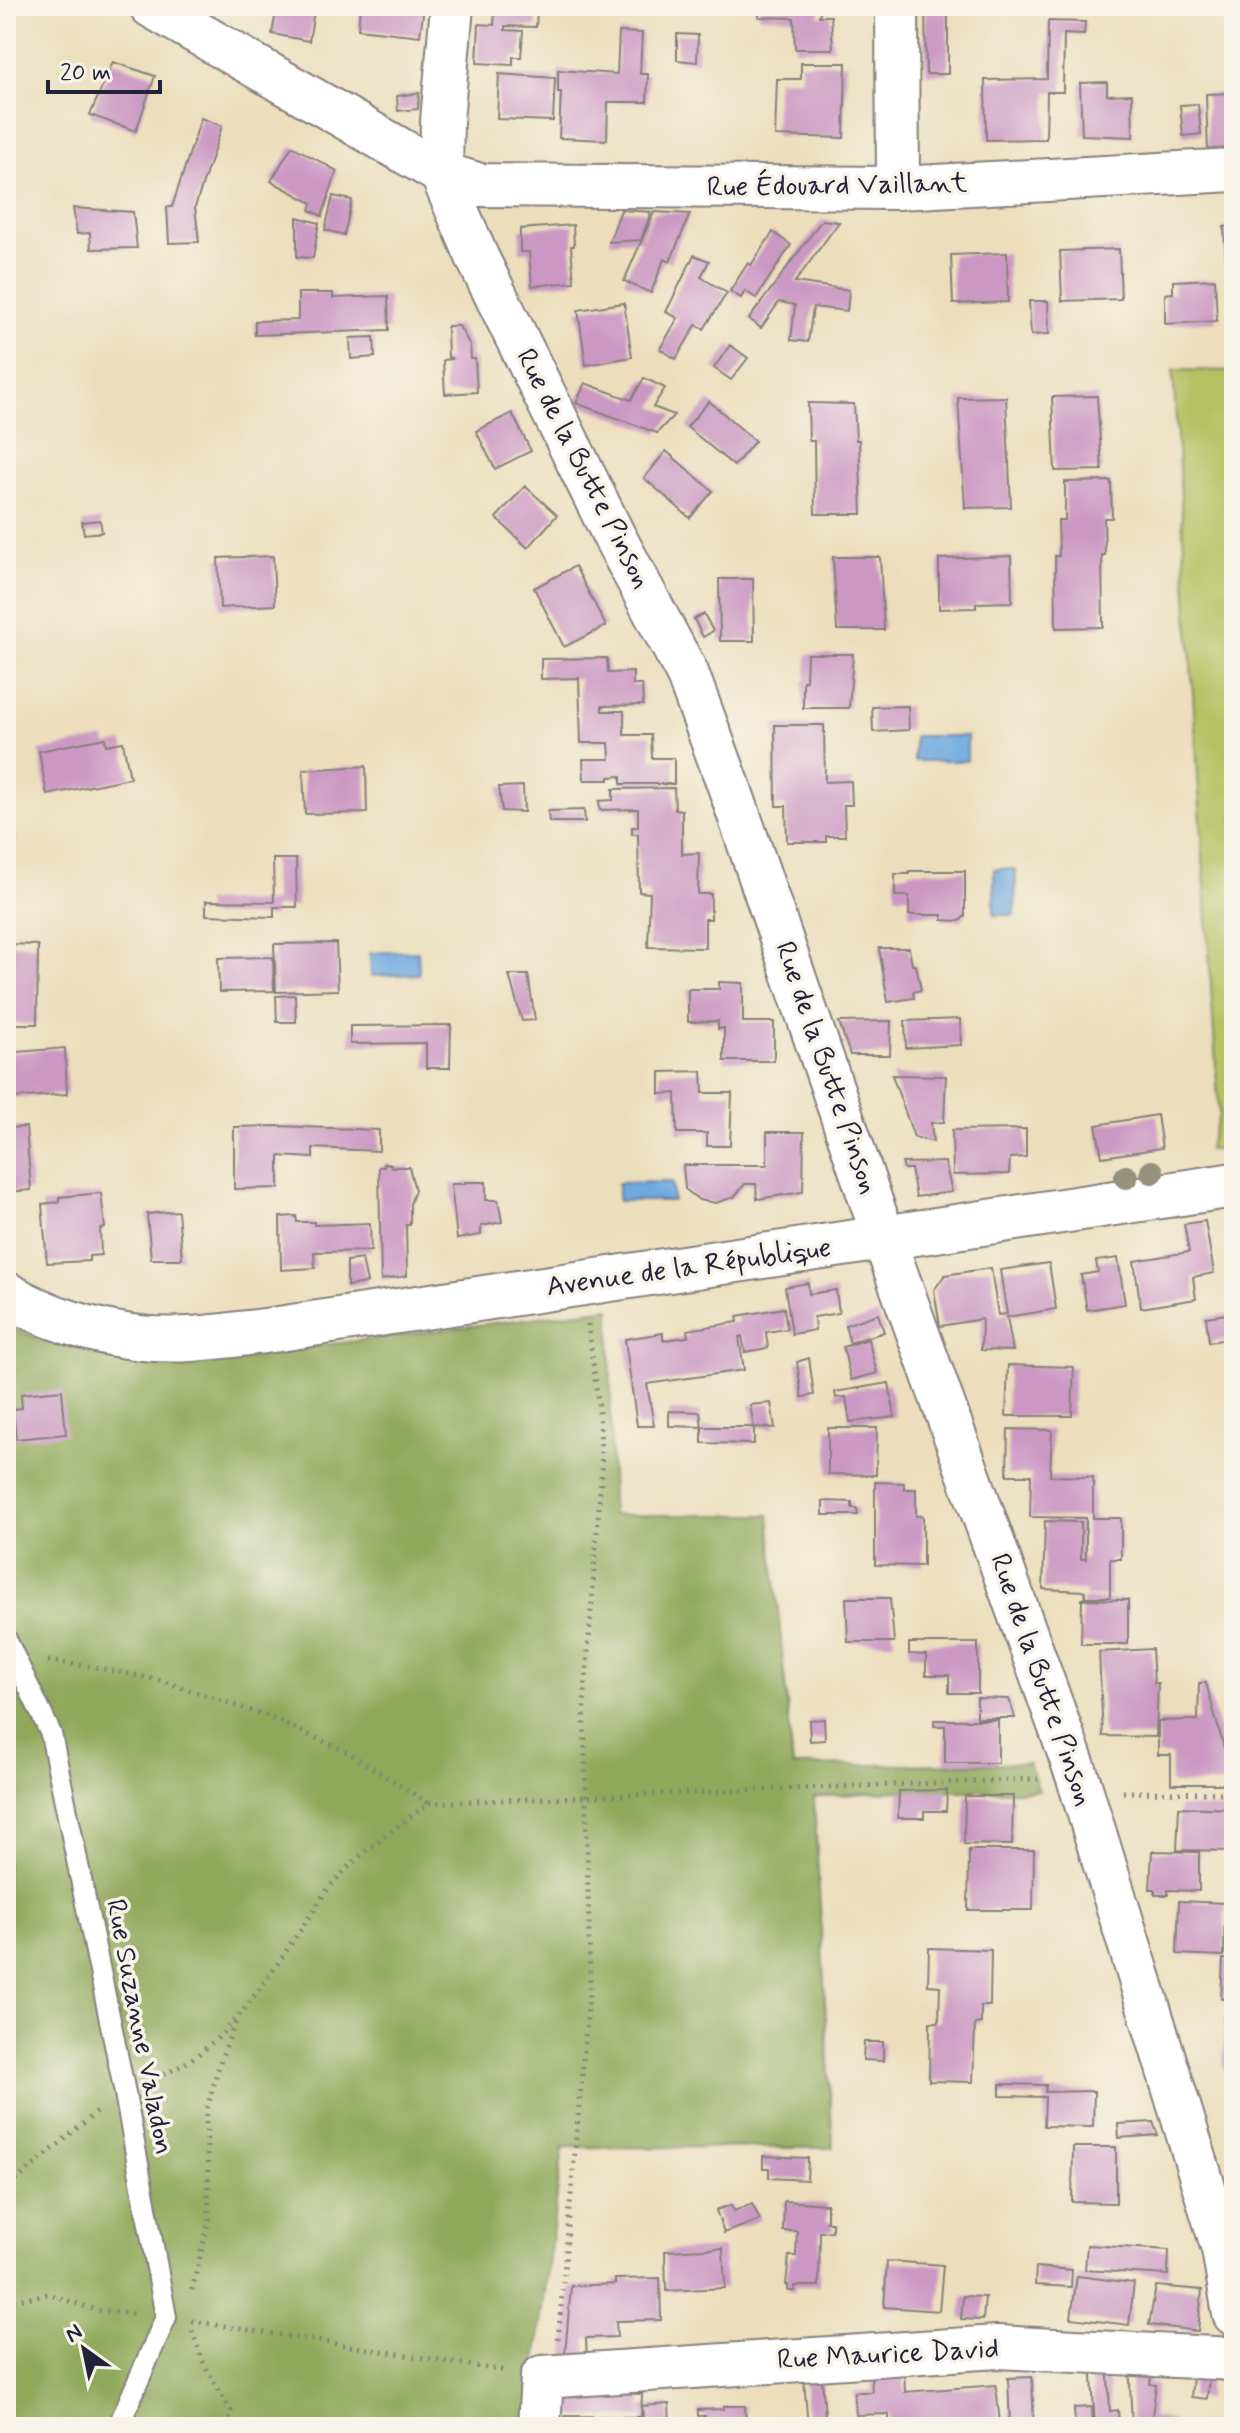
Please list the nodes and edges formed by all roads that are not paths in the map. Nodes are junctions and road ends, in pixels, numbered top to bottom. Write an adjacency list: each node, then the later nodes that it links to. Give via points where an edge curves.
1 (151, 6): 5 (street)
2 (452, 6): 5 (street)
3 (897, 6): 6 (street)
4 (1234, 170): 6 (street, Rue Édouard Vaillant)
5 (441, 173): 6 (street, Rue Édouard Vaillant, via 480,185); 8 (street, Rue de la Butte Pinson, via 478,259 687,673)
6 (898, 188)
7 (1234, 1185): 8 (street, Avenue de la République)
8 (884, 1239): 9 (street, Avenue de la République, via 204,1337 143,1338 59,1319); 11 (street, Rue de la Butte Pinson, via 1080,1786 1223,2249)
9 (6, 1294)
10 (11, 1648): 13 (lane, Rue Suzanne Valadon, via 51,1734 166,2317)
11 (1234, 2314)
12 (1234, 2359): 14 (street, Rue Maurice David, via 997,2347 548,2376)
13 (118, 2427)
14 (539, 2427)

